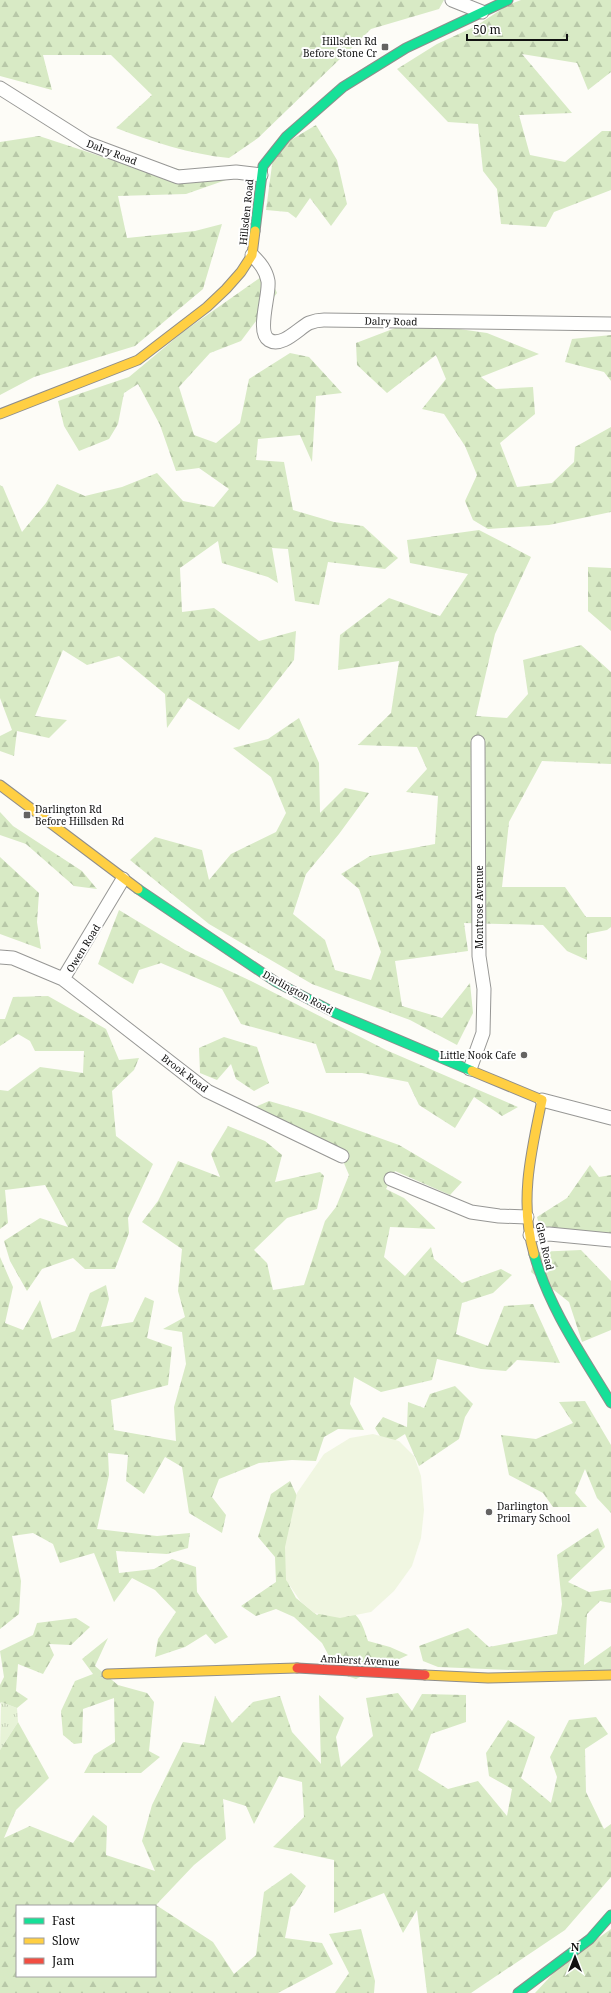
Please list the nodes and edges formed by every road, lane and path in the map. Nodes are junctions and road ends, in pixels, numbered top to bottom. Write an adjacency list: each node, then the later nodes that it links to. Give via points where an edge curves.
1 (452, 0): 3 (street)
2 (508, 0): 3 (street, Hillsden Road)
3 (482, 12): 5 (street, Hillsden Road, via 406,48 343,87 286,137 268,158)
4 (0, 88): 5 (street, Dalry Road, via 86,143 178,177 236,172)
5 (261, 175): 6 (street, Hillsden Road)
6 (252, 255): 7 (street, Dalry Road, via 262,265 268,280 269,292 263,324 267,339 271,341 284,340 310,322 324,320); 8 (street, Hillsden Road, via 241,272 217,298 138,360)
7 (611, 324)
8 (0, 414)
9 (478, 742): 14 (street, Montrose Avenue, via 479,956 484,989 483,1033)
10 (0, 785): 11 (street, Darlington Road)
11 (124, 879): 13 (street, Owen Road); 14 (street, Darlington Road, via 276,982 335,1012)
12 (0, 956): 13 (street, Owen Road, via 13,958)
13 (63, 979): 17 (street, Brook Road, via 207,1091)
14 (470, 1069): 15 (street, Darlington Road)
15 (542, 1100): 16 (street, Darlington Road); 19 (street, Glen Road, via 531,1155)
16 (611, 1118)
17 (342, 1156)
18 (391, 1180): 19 (street, via 471,1212)
19 (527, 1217): 20 (street, Glen Road)
20 (530, 1235): 21 (street, via 549,1234); 22 (street, Glen Road, via 538,1270 550,1297)
21 (611, 1240)
22 (611, 1404)
23 (107, 1674): 24 (street, Amherst Avenue, via 302,1668 488,1678)
24 (611, 1675)
25 (611, 1915): 26 (street, via 590,1939)
26 (518, 1993)

